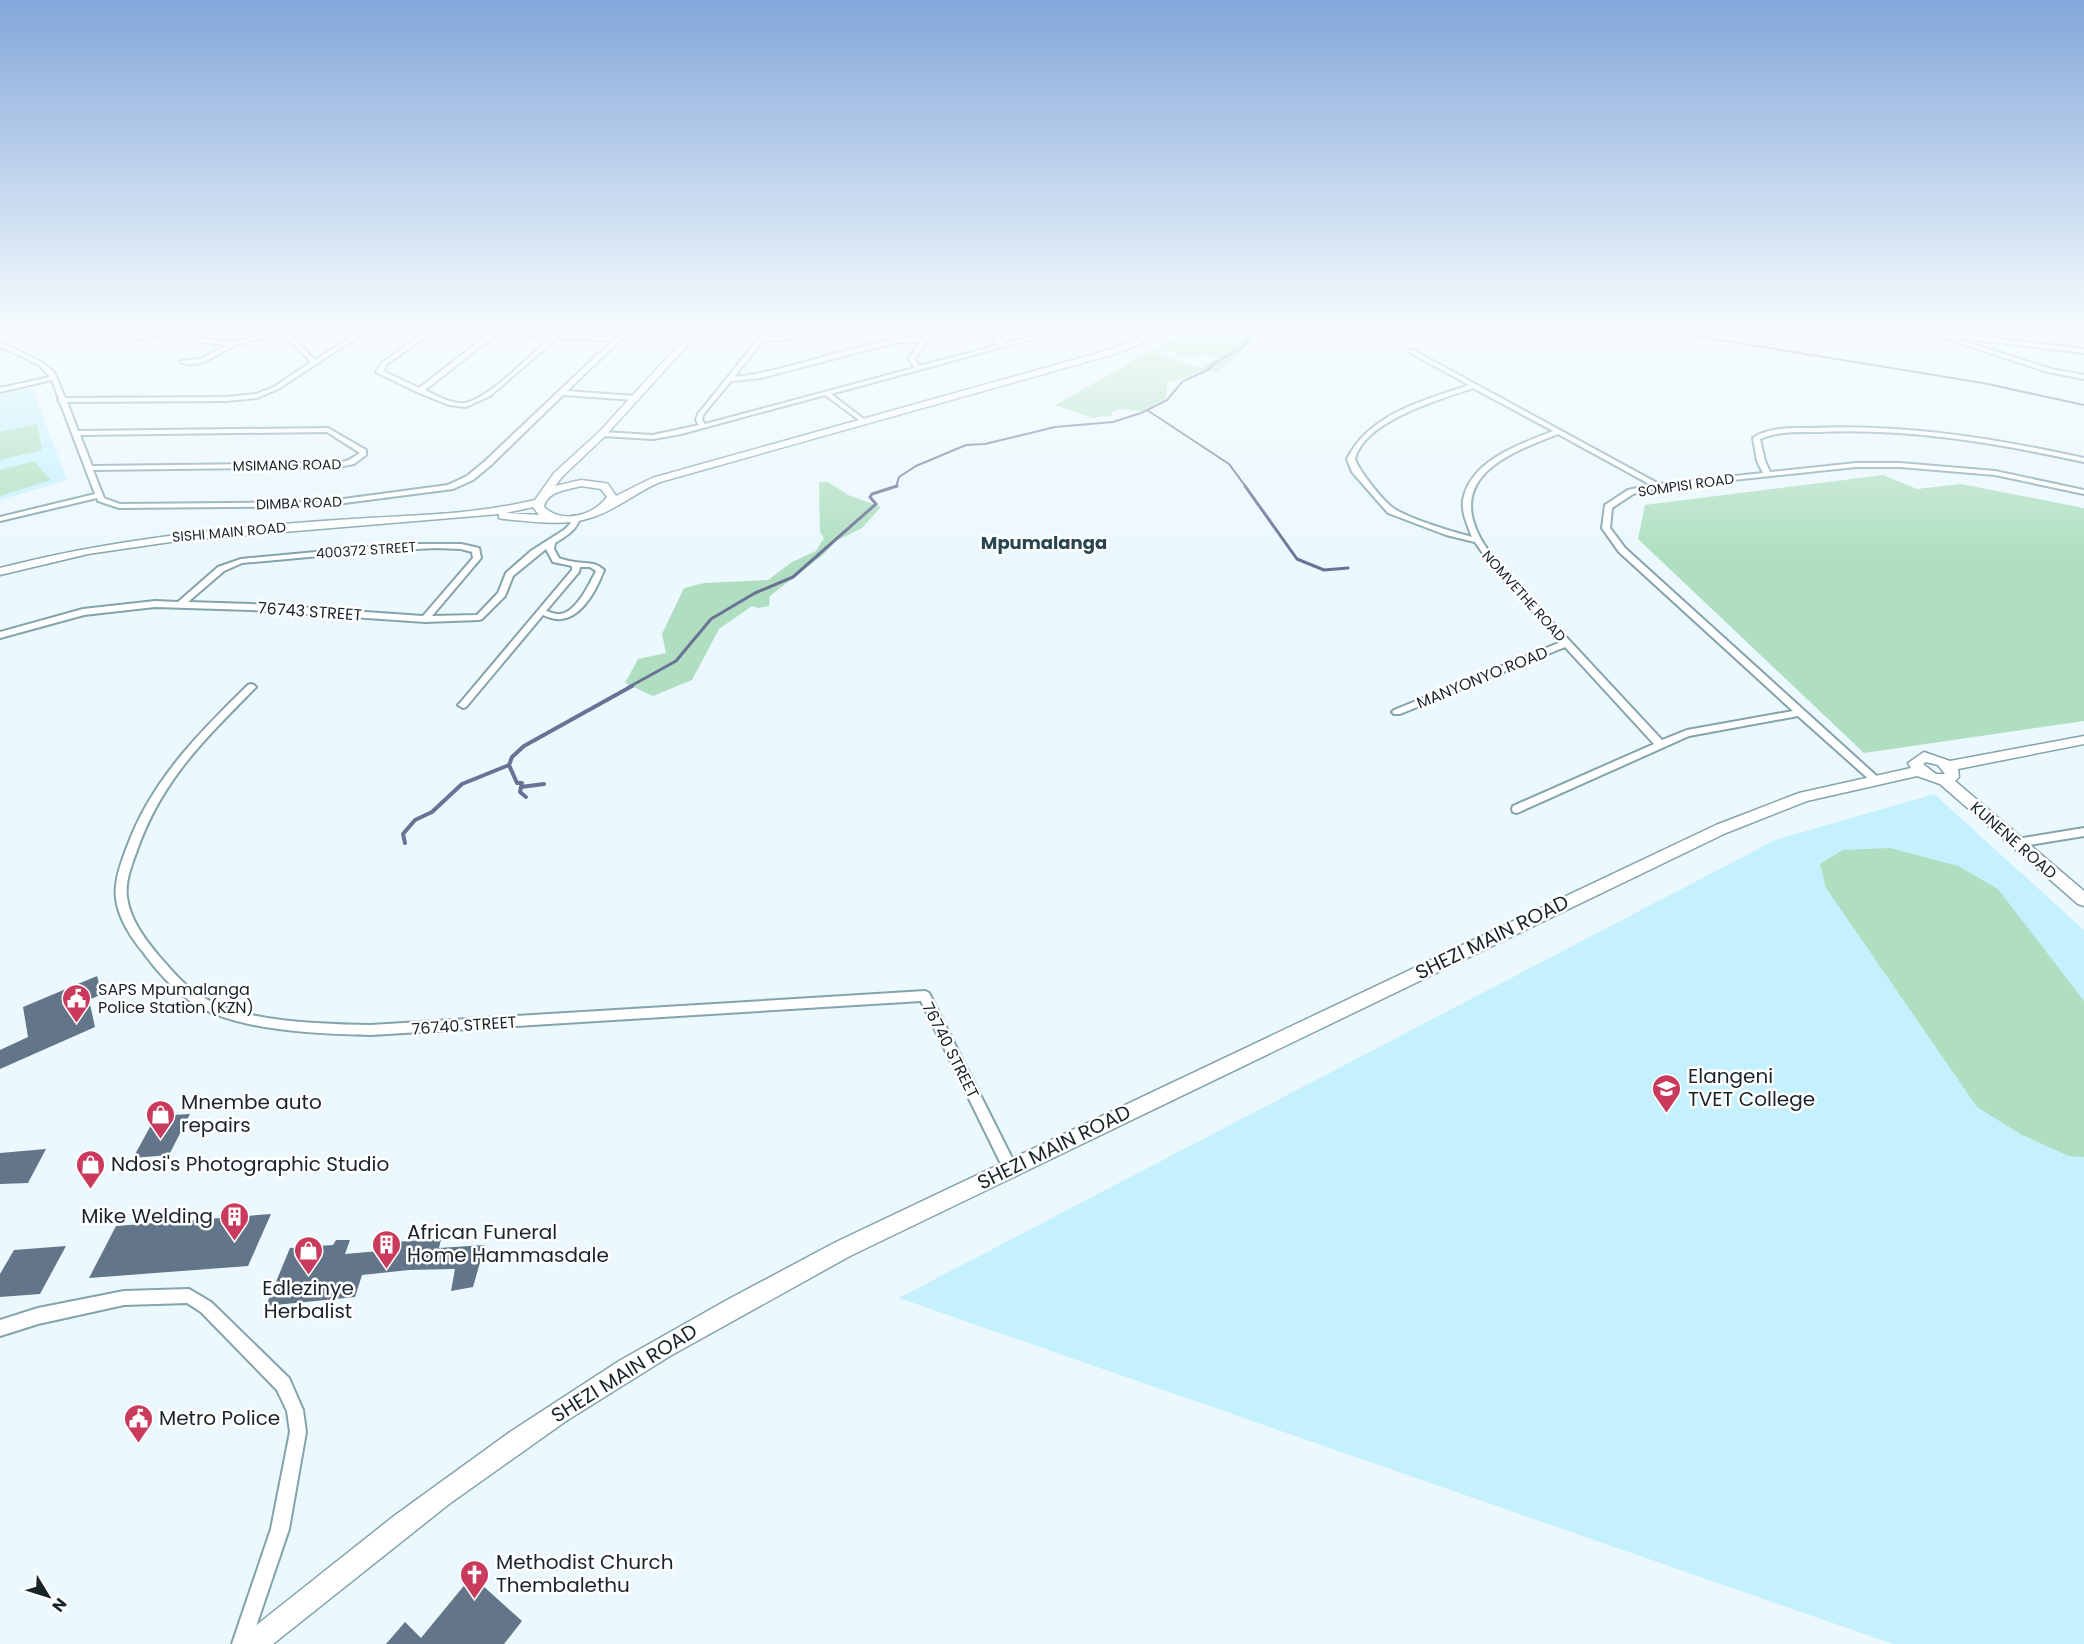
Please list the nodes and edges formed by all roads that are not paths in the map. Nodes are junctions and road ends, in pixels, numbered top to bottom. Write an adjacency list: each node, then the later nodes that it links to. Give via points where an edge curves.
1 (63, 404): 13 (street)
2 (550, 404): 24 (street, DIMBA ROAD, via 477,472 450,487 297,505 119,506 106,503)
3 (631, 404): 14 (street)
4 (709, 404): 11 (street, via 700,415)
5 (786, 404): 11 (street)
6 (840, 404): 10 (street)
7 (925, 404): 10 (street)
8 (1427, 404): 31 (street, via 1395,416 1357,445 1351,459 1355,470 1391,511)
9 (1509, 404): 12 (street)
10 (863, 421): 19 (street)
11 (703, 426): 14 (street, via 652,436)
12 (1559, 431): 22 (street); 31 (street, NOMVETHE ROAD, via 1504,453 1473,481 1466,502)
13 (75, 432): 17 (street); 17 (street, MSIMANG ROAD, via 328,430 364,451 351,462 338,465)
14 (602, 434): 15 (street)
15 (580, 455): 20 (street, via 570,474); 25 (street)
16 (2084, 460): 18 (street, via 1952,435 1832,429 1771,433 1756,438)
17 (89, 468): 24 (street)
18 (1768, 475): 22 (street, SOMPISI ROAD); 23 (street, SOMPISI ROAD, via 1875,464 1938,466)
19 (656, 480): 21 (street); 26 (street)
20 (581, 483): 21 (street); 25 (street, SISHI MAIN ROAD, via 559,488)
21 (594, 484): 26 (street, via 604,486 612,496)
22 (1658, 486): 43 (street, SOMPISI ROAD, via 1630,492 1612,504 1605,518 1611,537)
23 (2084, 492)
24 (100, 495): 30 (street)
25 (541, 499): 27 (street, SISHI MAIN ROAD, via 509,509); 28 (street, via 538,508 542,513)
26 (602, 509): 29 (street, SISHI MAIN ROAD)
27 (461, 514): 28 (street, SISHI MAIN ROAD); 34 (street, SISHI MAIN ROAD, via 167,537 97,548)
28 (560, 518): 29 (street, SISHI MAIN ROAD)
29 (576, 518): 32 (street, 76743 STREET, via 571,529)
30 (0, 519)
31 (1476, 540): 39 (street, NOMVETHE ROAD)
32 (551, 542): 33 (street, via 556,560); 37 (street, 76743 STREET, via 508,575 502,594 479,617)
33 (576, 565): 36 (street); 36 (street, via 597,567 597,580 577,608 567,615)
34 (0, 572)
35 (181, 604): 37 (street, 76743 STREET); 37 (street, 400372 STREET, via 221,568 241,561 416,546 465,545 476,550 477,558); 38 (street, 76743 STREET, via 83,612)
36 (543, 613): 41 (street, via 522,631)
37 (425, 619)
38 (0, 635)
39 (1567, 643): 42 (street, MANYONYO ROAD); 45 (street, NOMVETHE ROAD)
40 (251, 687): 52 (street, 76740 STREET, via 182,755 153,800 135,834 121,894 144,947 180,985 208,1006 284,1024 371,1030 925,996)
41 (464, 705)
42 (1397, 712)
43 (1800, 714): 45 (street, via 1709,727); 47 (street, SOMPISI ROAD)
44 (2084, 740): 46 (street)
45 (1660, 744): 48 (street)
46 (1946, 773): 47 (street, SHEZI MAIN ROAD, via 1937,760 1924,757 1915,763 1919,771); 50 (street, KUNENE ROAD)
47 (1876, 780): 52 (street, SHEZI MAIN ROAD, via 1803,797 1721,829)
48 (1517, 809)
49 (2084, 832): 50 (street)
50 (2017, 843): 51 (street, KUNENE ROAD)
51 (2084, 900)
52 (1010, 1168): 55 (street, SHEZI MAIN ROAD, via 714,1318 558,1413 371,1549)
53 (0, 1328): 54 (street, via 124,1298 189,1296 206,1306 283,1384 295,1410 298,1432 280,1529)
54 (241, 1644)
55 (253, 1644)

